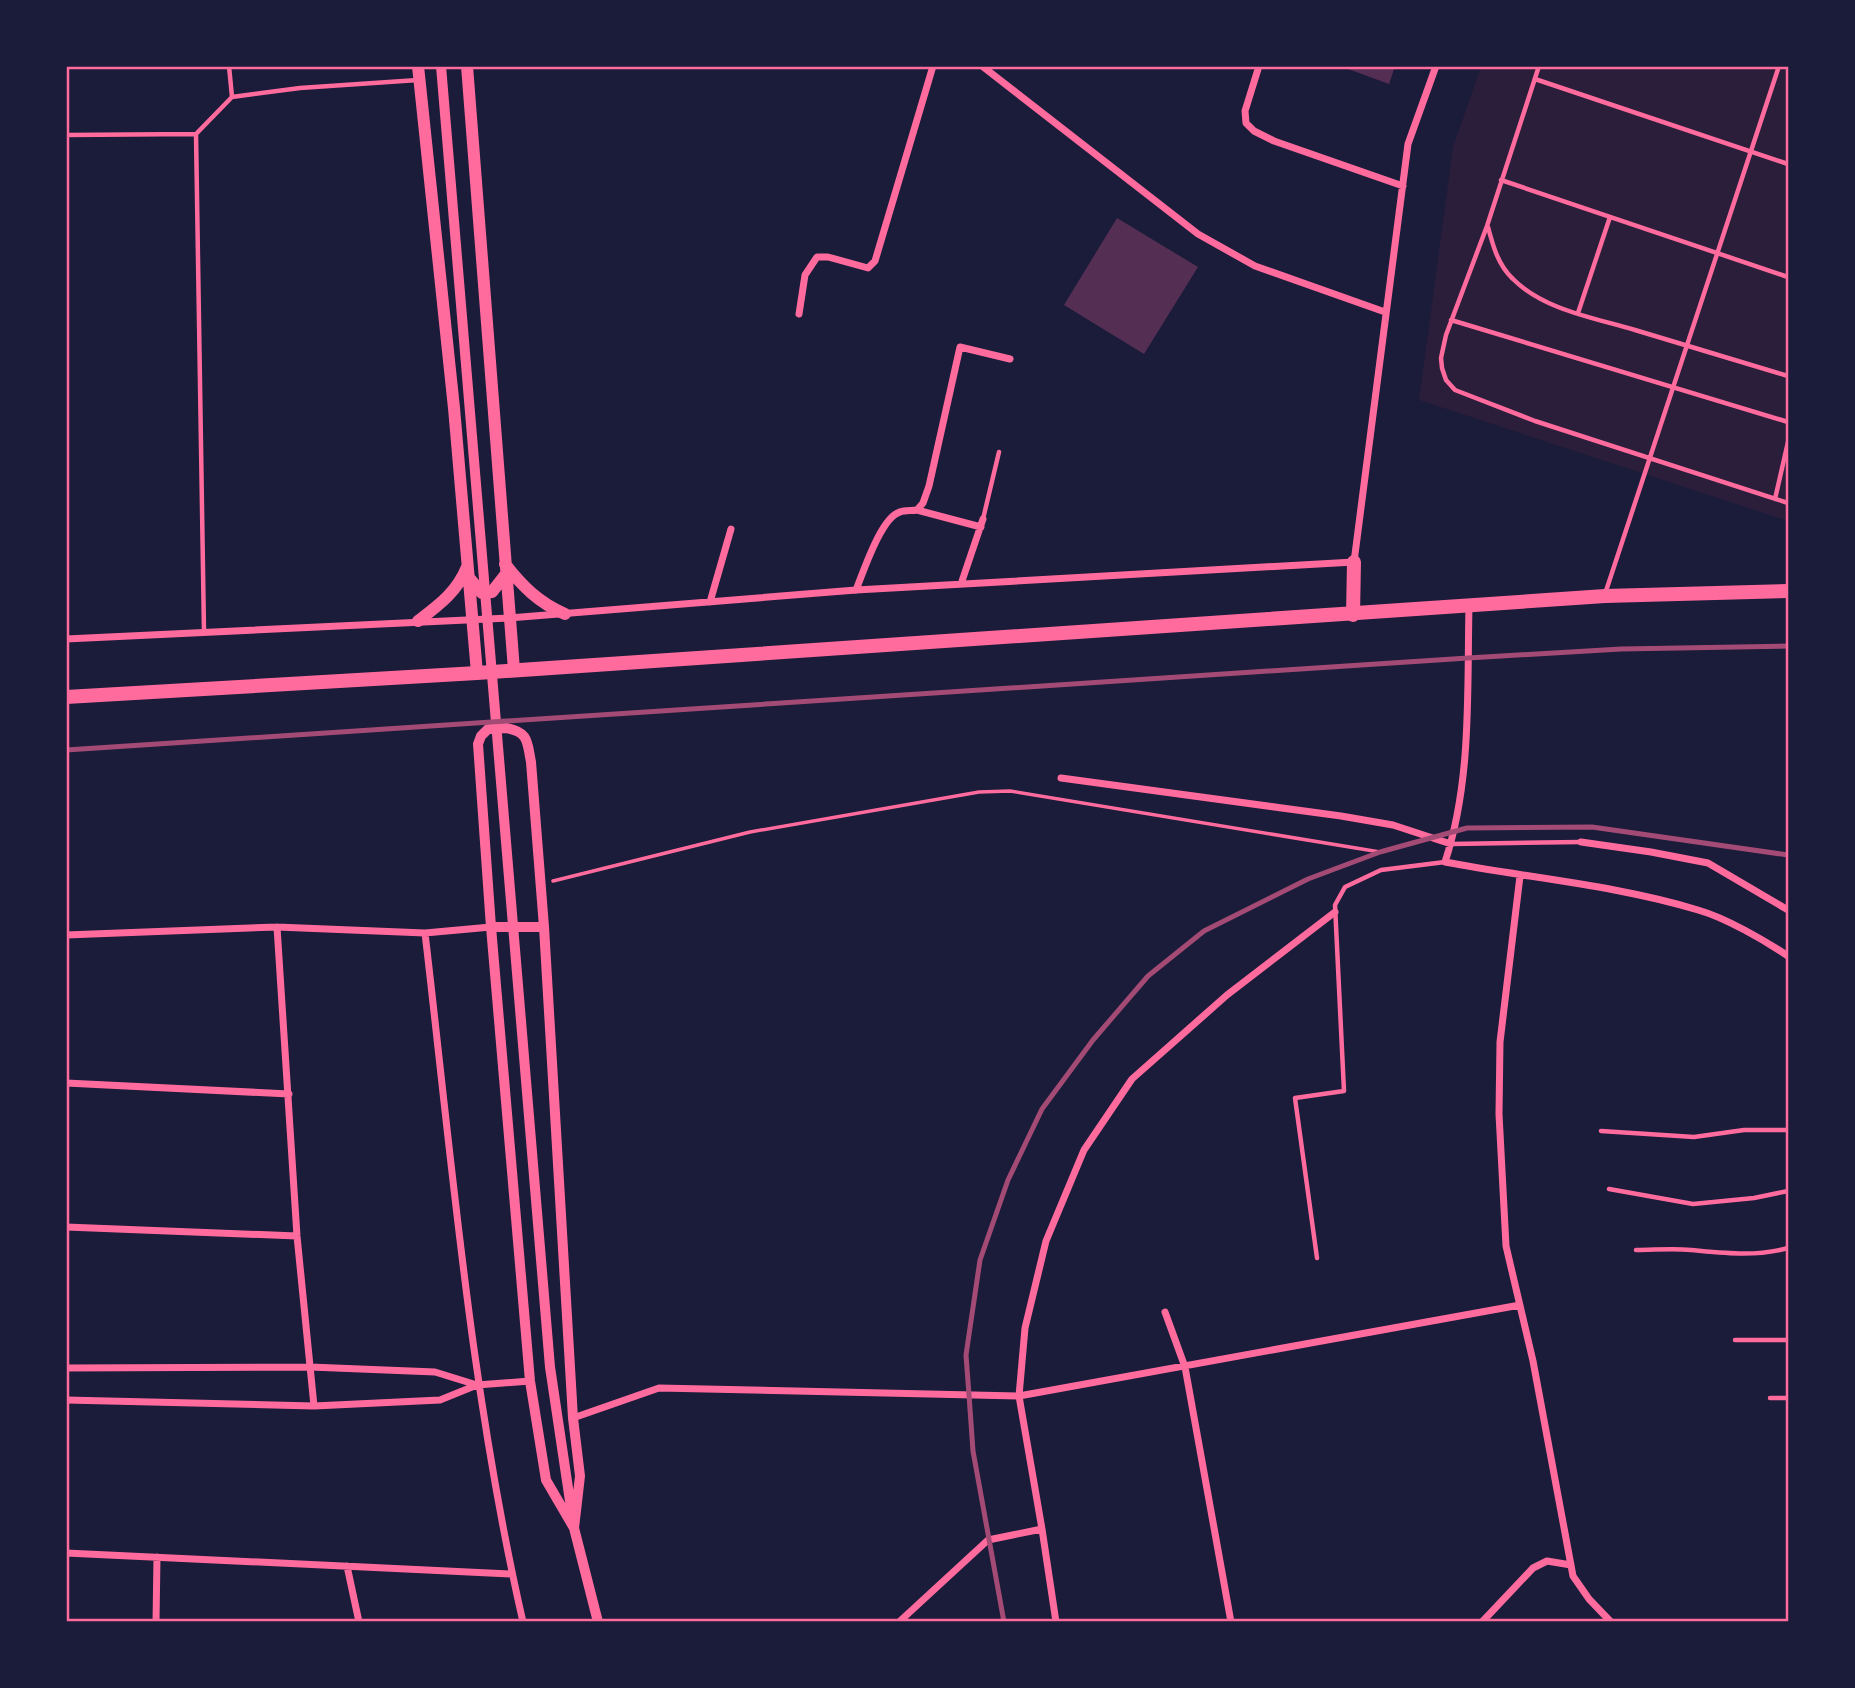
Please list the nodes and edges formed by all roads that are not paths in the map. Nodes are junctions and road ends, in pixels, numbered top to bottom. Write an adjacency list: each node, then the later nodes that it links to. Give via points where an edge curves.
1 (229, 66): 12 (lane)
2 (442, 66): 99 (street, via 550,1367)
3 (467, 66): 42 (main road)
4 (933, 66): 25 (street, via 875,261 868,268 817,257 805,275)
5 (982, 66): 23 (street, via 1198,234 1255,266)
6 (1259, 66): 18 (street, via 1245,111 1246,123 1254,131)
7 (1436, 66): 18 (street, via 1408,144)
8 (1539, 66): 11 (lane)
9 (1779, 66): 15 (lane)
10 (418, 73): 12 (lane); 41 (main road)
11 (1535, 79): 15 (lane); 17 (lane)
12 (232, 97): 13 (lane)
13 (196, 134): 14 (lane); 55 (lane)
14 (66, 135)
15 (1751, 152): 16 (lane); 21 (lane)
16 (1788, 164)
17 (1501, 180): 19 (lane); 20 (lane)
18 (1403, 186): 23 (street)
19 (1610, 217): 21 (lane); 24 (lane)
20 (1487, 226): 24 (lane, via 1496,256 1514,280 1534,296); 26 (lane)
21 (1717, 253): 22 (lane); 27 (lane)
22 (1788, 277)
23 (1385, 312): 40 (street)
24 (1578, 313): 27 (lane)
25 (799, 314)
26 (1451, 320): 30 (lane); 34 (lane, via 1441,358 1446,380 1455,390)
27 (1686, 345): 29 (lane); 30 (lane)
28 (1010, 359): 37 (street, via 960,347 929,486)
29 (1788, 376)
30 (1672, 387): 31 (lane); 34 (lane)
31 (1788, 422)
32 (1788, 445): 35 (lane)
33 (999, 452): 38 (lane)
34 (1651, 459): 35 (lane); 47 (lane)
35 (1775, 499): 36 (lane)
36 (1788, 503)
37 (917, 510): 38 (street); 45 (street, via 892,517)
38 (982, 523): 44 (street)
39 (731, 529): 48 (street)
40 (1354, 562): 44 (street); 51 (main road)
41 (468, 564): 43 (main road); 54 (main road, via 446,600)
42 (506, 569): 43 (main road, via 492,592 482,593); 50 (main road, via 541,601); 52 (main road)
43 (470, 579): 53 (main road)
44 (961, 584): 45 (street)
45 (856, 590): 48 (street)
46 (1788, 591): 47 (main road)
47 (1605, 596): 49 (main road)
48 (710, 602): 50 (street)
49 (1469, 606): 51 (main road); 62 (street, via 1466,746)
50 (565, 614): 52 (street)
51 (1353, 615): 57 (main road)
52 (509, 618): 53 (street); 57 (main road)
53 (474, 619): 54 (street); 58 (main road)
54 (418, 621): 55 (street)
55 (204, 632): 56 (street)
56 (66, 639)
57 (514, 670): 58 (main road)
58 (477, 673): 59 (main road)
59 (66, 697)
60 (1061, 778): 62 (street, via 1341,816 1393,825)
61 (1581, 842): 62 (lane); 65 (street, via 1708,863)
62 (1451, 844): 63 (street)
63 (1445, 862): 64 (street); 66 (lane, via 1381,870 1345,887)
64 (1520, 876): 72 (street, via 1587,883 1700,910); 84 (street, via 1500,1042 1499,1114 1506,1245)
65 (1788, 910)
66 (1335, 912): 83 (lane, via 1344,1091 1296,1098); 93 (street, via 1227,995 1132,1079 1084,1150 1046,1241 1025,1328)
67 (276, 927): 70 (street); 71 (street); 74 (street)
68 (491, 927): 69 (street); 69 (street, via 478,759 478,744 488,729 518,730 527,739); 70 (street); 91 (street)
69 (544, 927): 98 (street)
70 (425, 933): 92 (street)
71 (66, 935)
72 (1788, 956)
73 (66, 1083): 74 (street)
74 (289, 1094): 80 (street)
75 (1788, 1130): 76 (lane, via 1744,1130 1694,1138)
76 (1601, 1131)
77 (1609, 1189): 78 (lane, via 1693,1203)
78 (1788, 1191)
79 (66, 1227): 80 (street)
80 (298, 1236): 88 (street)
81 (1788, 1248): 82 (lane, via 1727,1255)
82 (1636, 1250)
83 (1317, 1258)
84 (1520, 1305): 89 (street); 103 (street)
85 (1165, 1312): 89 (street)
86 (1735, 1340): 87 (lane)
87 (1788, 1340)
88 (310, 1367): 90 (street); 92 (street, via 436,1372); 97 (street)
89 (1185, 1367): 93 (street); 112 (street)
90 (66, 1368)
91 (530, 1381): 92 (street); 99 (street, via 547,1480)
92 (477, 1385): 97 (street, via 440,1401); 105 (street)
93 (1019, 1396): 98 (street, via 659,1388); 100 (street)
94 (1770, 1398): 95 (lane)
95 (1788, 1398)
96 (66, 1400): 97 (street)
97 (314, 1406)
98 (573, 1418): 99 (street, via 580,1476)
99 (574, 1528): 109 (street)
100 (1042, 1529): 110 (street, via 988,1540); 111 (street)
101 (66, 1553): 102 (street)
102 (157, 1557): 104 (street); 106 (street)
103 (1571, 1565): 113 (street, via 1547,1561 1533,1568); 114 (street, via 1589,1599)
104 (347, 1566): 105 (street); 107 (street)
105 (512, 1574): 108 (street)
106 (156, 1622)
107 (359, 1622)
108 (523, 1622)
109 (598, 1622)
110 (899, 1622)
111 (1056, 1622)
112 (1231, 1622)
113 (1482, 1622)
114 (1611, 1622)

